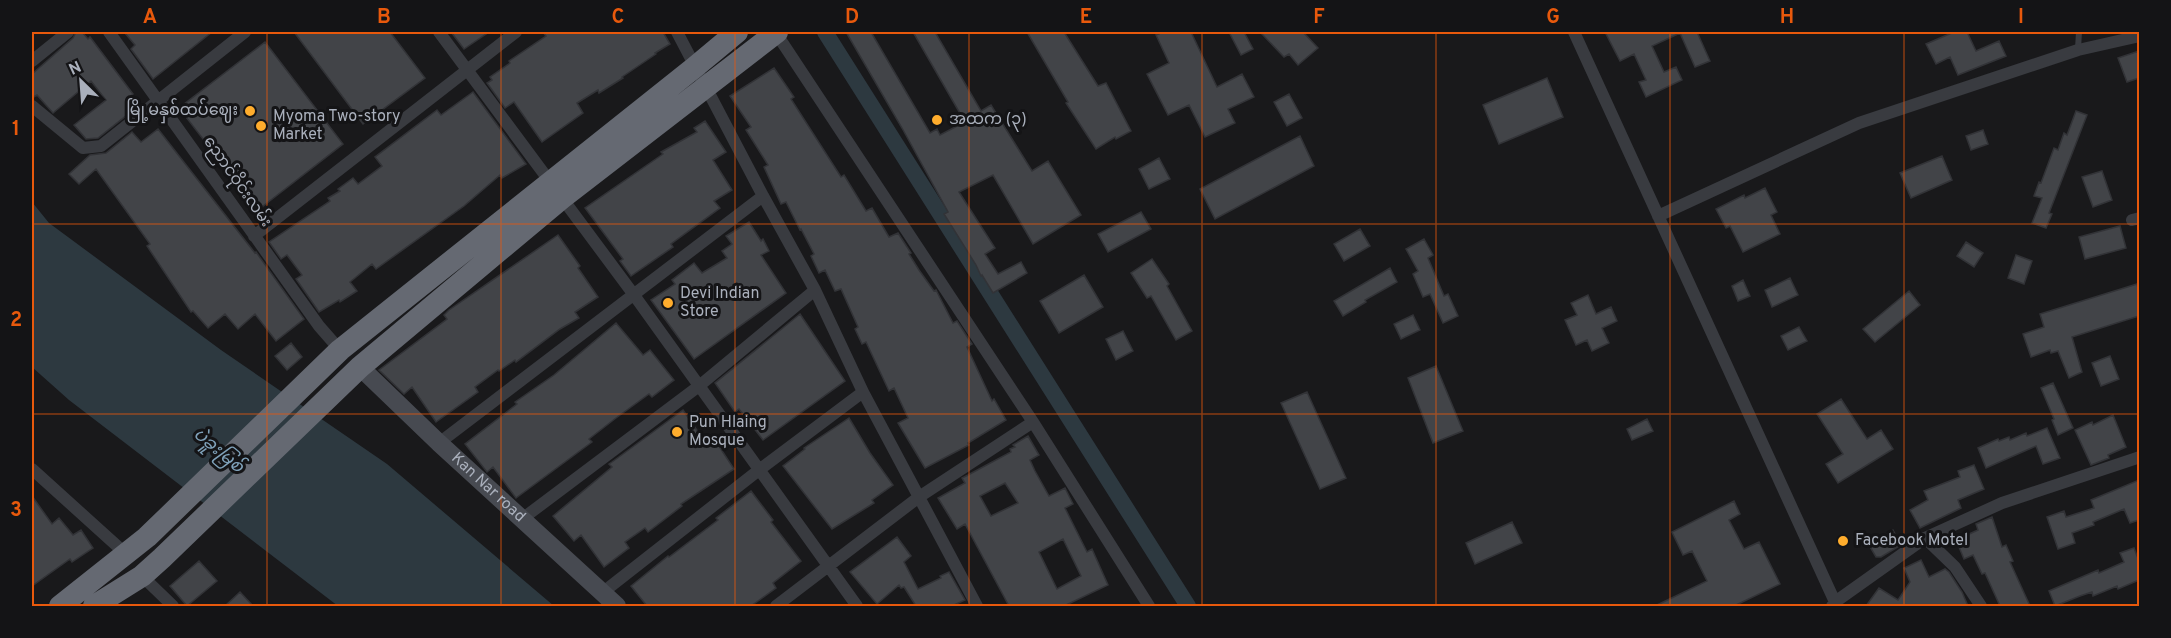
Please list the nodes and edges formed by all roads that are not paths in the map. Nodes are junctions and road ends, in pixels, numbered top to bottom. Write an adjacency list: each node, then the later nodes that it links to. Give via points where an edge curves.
1 (68, 32): 13 (street)
2 (109, 32): 16 (street, ညောင်ဝိုင်းလမ်း)
3 (245, 32): 16 (street)
4 (439, 32): 14 (street)
5 (516, 32): 14 (street)
6 (677, 32): 15 (street)
7 (737, 32): 15 (highway)
8 (776, 32): 15 (highway); 28 (street)
9 (1574, 32): 20 (street)
10 (2079, 32): 12 (lane)
11 (2139, 36): 12 (street)
12 (2078, 50): 20 (street, via 1859,123)
13 (32, 61)
14 (467, 70): 18 (street); 21 (street)
15 (701, 77): 18 (highway); 19 (street)
16 (158, 100): 17 (street, via 100,146 90,149 83,148); 21 (street, ညောင်ဝိုင်းလမ်း)
17 (32, 106)
18 (556, 190): 23 (street); 24 (highway); 25 (highway)
19 (763, 196): 22 (street); 23 (street)
20 (1658, 216): 40 (street)
21 (254, 236): 24 (street, ညောင်ဝိုင်းလမ်း, via 319,326)
22 (815, 290): 26 (street); 27 (street)
23 (634, 295): 26 (street); 29 (street)
24 (335, 355): 36 (highway)
25 (353, 375): 29 (street, Kan Nar road); 38 (highway)
26 (699, 386): 32 (street); 34 (street)
27 (863, 392): 32 (street); 33 (street)
28 (1033, 422): 33 (street); 48 (street)
29 (439, 443): 34 (street, Kan Nar road)
30 (2139, 457): 35 (street, via 2002,503)
31 (32, 469): 36 (street)
32 (759, 470): 37 (street); 39 (street)
33 (919, 497): 37 (street); 47 (street)
34 (522, 519): 39 (street, Kan Nar road)
35 (1925, 538): 40 (street); 49 (street, via 1955,567)
36 (126, 555): 41 (highway)
37 (828, 567): 45 (street); 46 (street)
38 (142, 576): 42 (highway); 43 (street)
39 (602, 593): 44 (street, Kan Nar road)
40 (1834, 604)
41 (60, 606)
42 (94, 606)
43 (173, 606)
44 (617, 606)
45 (776, 606)
46 (857, 606)
47 (978, 606)
48 (1149, 606)
49 (1981, 606)

